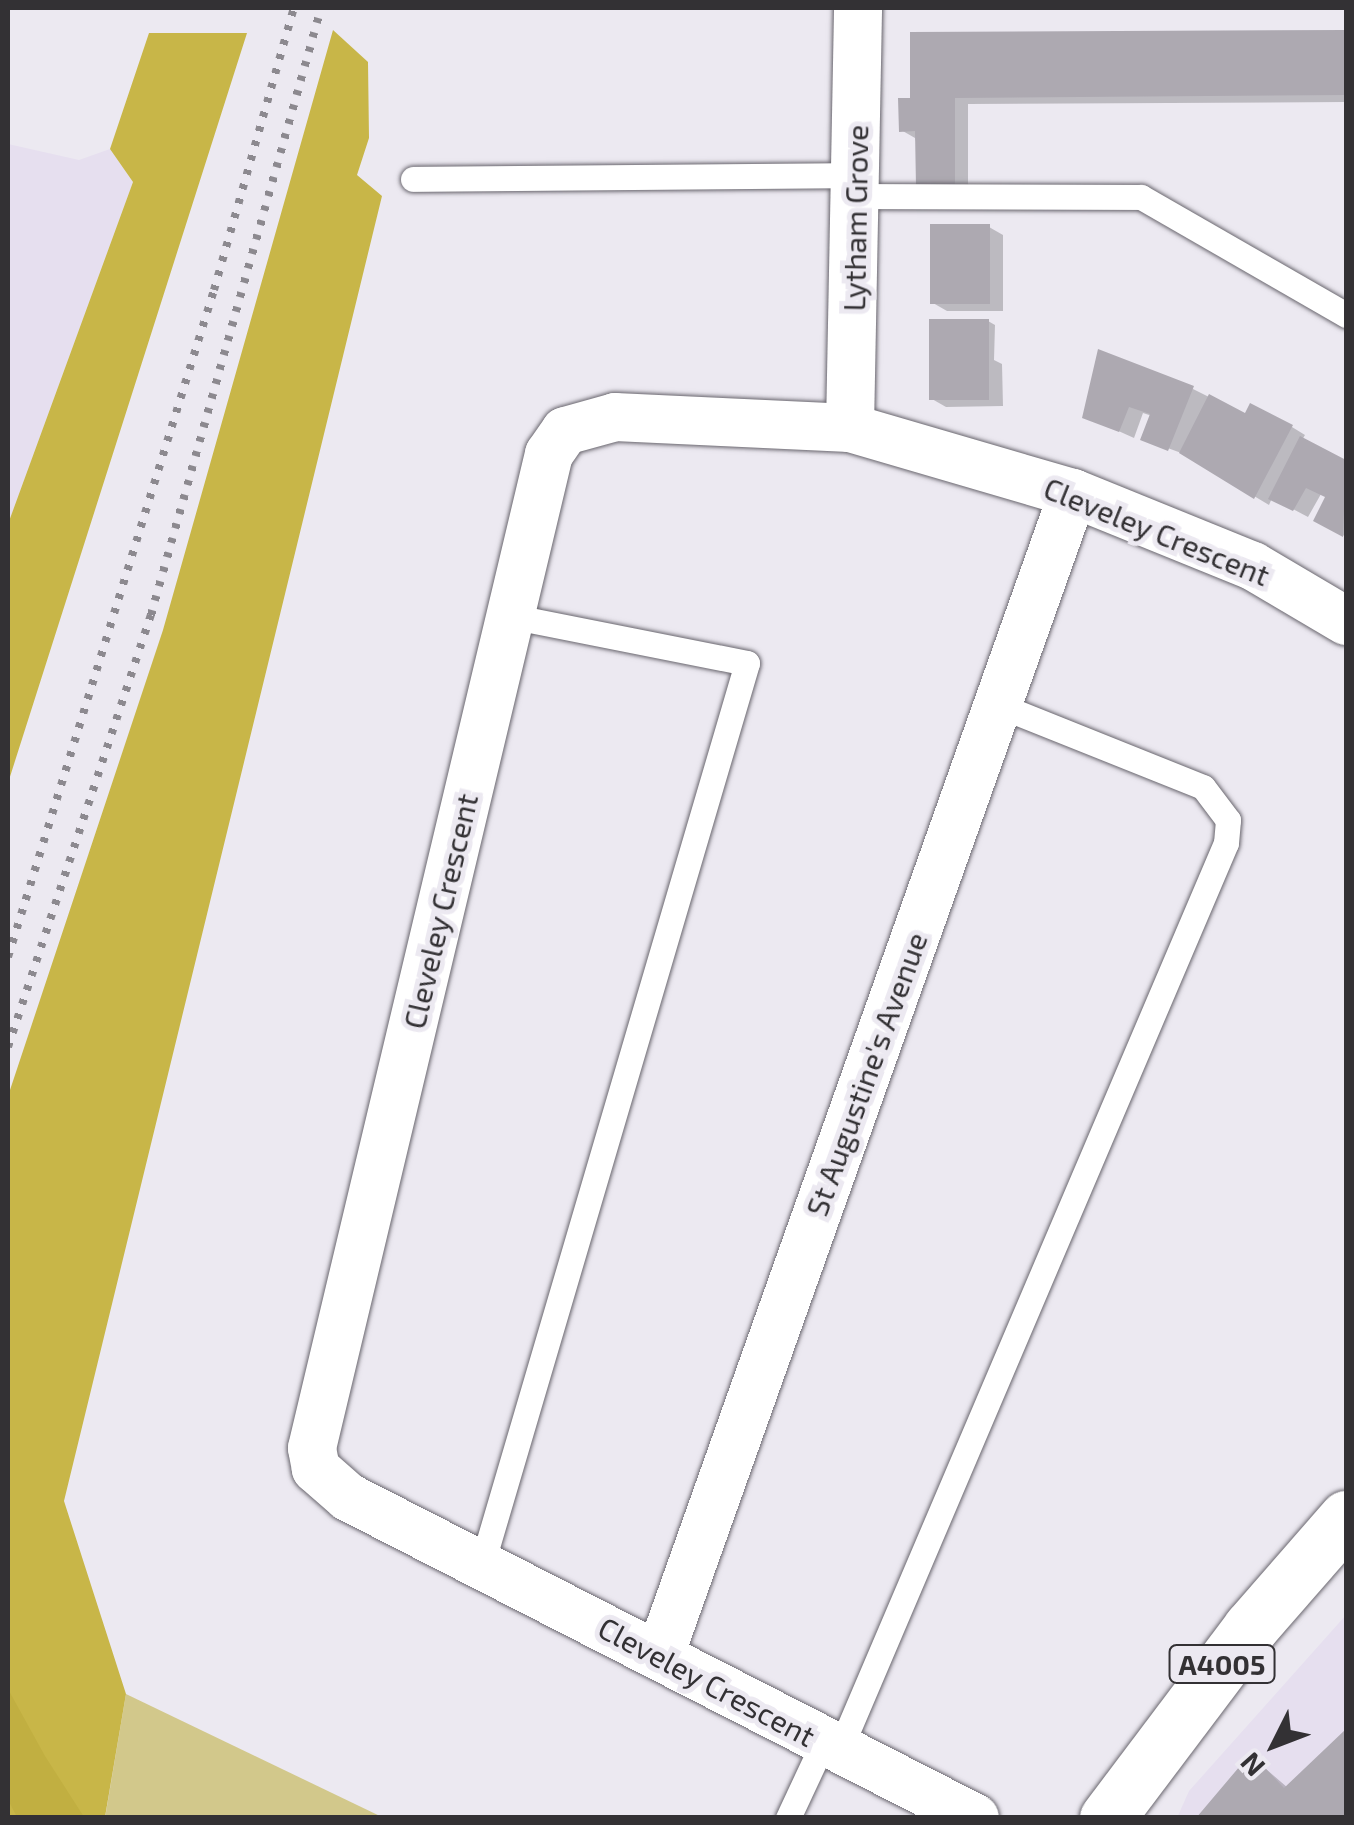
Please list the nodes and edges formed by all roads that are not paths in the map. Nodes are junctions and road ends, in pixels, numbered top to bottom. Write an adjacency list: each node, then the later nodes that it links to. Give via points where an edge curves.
1 (856, 8): 3 (street, Lytham Grove)
2 (413, 179): 3 (lane)
3 (855, 186): 4 (lane, via 1141,197); 5 (street, Lytham Grove)
4 (1346, 315)
5 (850, 428): 6 (street, Cleveley Crescent); 7 (street, Cleveley Crescent, via 668,416 599,420 565,430 549,454)
6 (1073, 492): 8 (street, Cleveley Crescent, via 1253,566); 9 (street, St Augustine's Avenue)
7 (510, 616): 11 (street, Cleveley Crescent, via 312,1448 316,1469 331,1486); 11 (lane, via 747,663)
8 (1346, 621)
9 (998, 705): 12 (street, St Augustine's Avenue); 13 (lane, via 1203,786 1228,820 1226,844)
10 (1346, 1518): 16 (main road, A4005, via 1250,1628)
11 (482, 1564): 12 (street, Cleveley Crescent)
12 (660, 1654): 13 (street, Cleveley Crescent)
13 (831, 1747): 14 (lane); 15 (street, Cleveley Crescent)
14 (788, 1818)
15 (975, 1818)
16 (1107, 1818)

